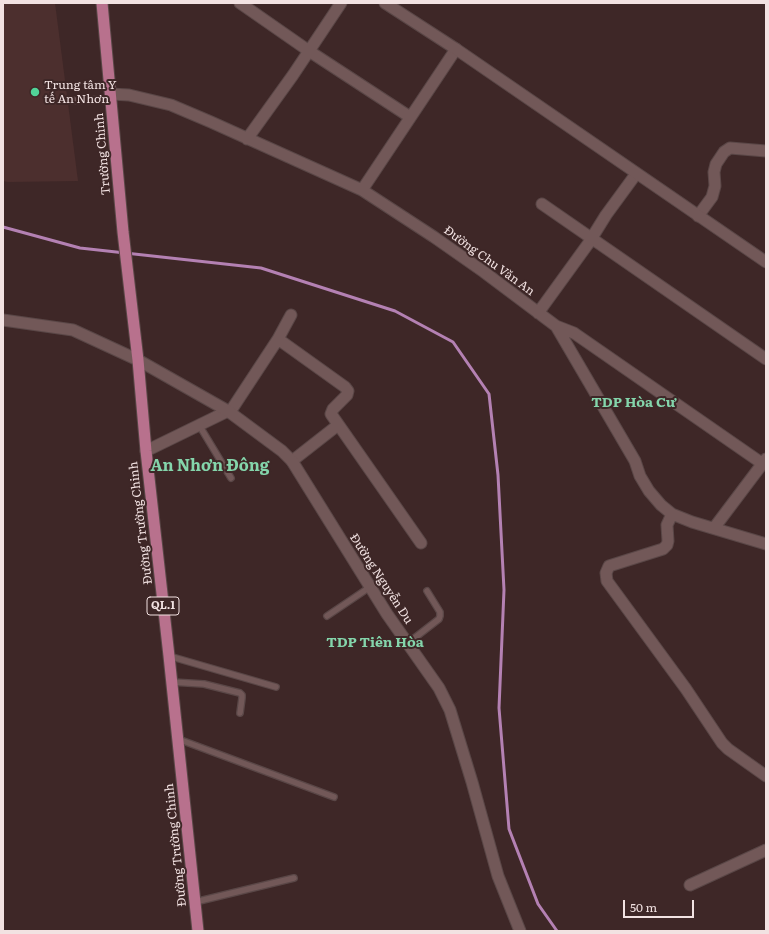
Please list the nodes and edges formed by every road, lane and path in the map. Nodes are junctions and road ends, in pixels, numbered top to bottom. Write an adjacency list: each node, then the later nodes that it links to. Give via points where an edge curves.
1 (102, 3): 7 (main road, Trường Chinh / QL.1)
2 (240, 3): 6 (street)
3 (341, 3): 6 (street)
4 (384, 3): 5 (street)
5 (456, 49): 9 (street); 12 (street)
6 (309, 51): 9 (street); 10 (street)
7 (111, 97): 8 (lane); 10 (street, Đường Chu Văn An, via 129,95 171,105); 16 (main road, Trường Chinh / QL.1)
8 (62, 101)
9 (410, 118): 13 (street)
10 (247, 139): 13 (street, Đường Chu Văn An)
11 (766, 151): 15 (street, via 730,148 724,152 716,164 712,197)
12 (636, 174): 15 (street); 17 (street)
13 (362, 190): 19 (street, Đường Chu Văn An, via 434,237)
14 (542, 204): 17 (street)
15 (698, 216): 18 (street)
16 (124, 232): 25 (main road, Đường Trường Chinh / QL.1)
17 (591, 239): 19 (street); 24 (street)
18 (766, 262)
19 (538, 313): 22 (street, Đường Chu Văn An)
20 (291, 315): 23 (street)
21 (3, 320): 25 (street, Đường Nguyễn Du, via 73,330)
22 (556, 326): 31 (street, via 574,333); 33 (street, Đường Chu Văn An, via 635,460 640,476 649,491)
23 (278, 339): 26 (street); 28 (street, via 346,387 347,396 331,414)
24 (766, 359)
25 (138, 360): 26 (street, Đường Nguyễn Du); 29 (main road, Đường Trường Chinh / QL.1)
26 (229, 412): 27 (street); 30 (street, Đường Nguyễn Du)
27 (199, 425): 29 (street); 32 (lane)
28 (338, 425): 30 (street); 35 (street)
29 (146, 451): 41 (main road, Đường Trường Chinh / QL.1)
30 (292, 461): 37 (street, Đường Nguyễn Du)
31 (764, 461): 34 (street)
32 (231, 478)
33 (672, 514): 34 (street, Đường Chu Văn An); 46 (street, via 667,525 666,545 609,566 606,581 686,689 722,743)
34 (714, 528): 36 (street, Đường Chu Văn An)
35 (421, 543)
36 (766, 544)
37 (370, 587): 39 (lane); 40 (street, Đường Nguyễn Du)
38 (427, 591): 40 (lane, via 440,612 439,620)
39 (327, 616)
40 (408, 643): 53 (street, Đường Nguyễn Du, via 439,688 450,710 498,876)
41 (169, 656): 42 (main road, Đường Trường Chinh / QL.1); 43 (lane)
42 (172, 682): 44 (lane, via 204,684 240,693); 45 (main road, Đường Trường Chinh / QL.1)
43 (276, 687)
44 (240, 713)
45 (178, 739): 47 (lane); 51 (main road, Đường Trường Chinh / QL.1)
46 (766, 776)
47 (334, 797)
48 (766, 850): 50 (street)
49 (294, 878): 51 (lane)
50 (690, 885)
51 (194, 902): 52 (main road, Đường Trường Chinh / QL.1)
52 (198, 931)
53 (520, 931)

